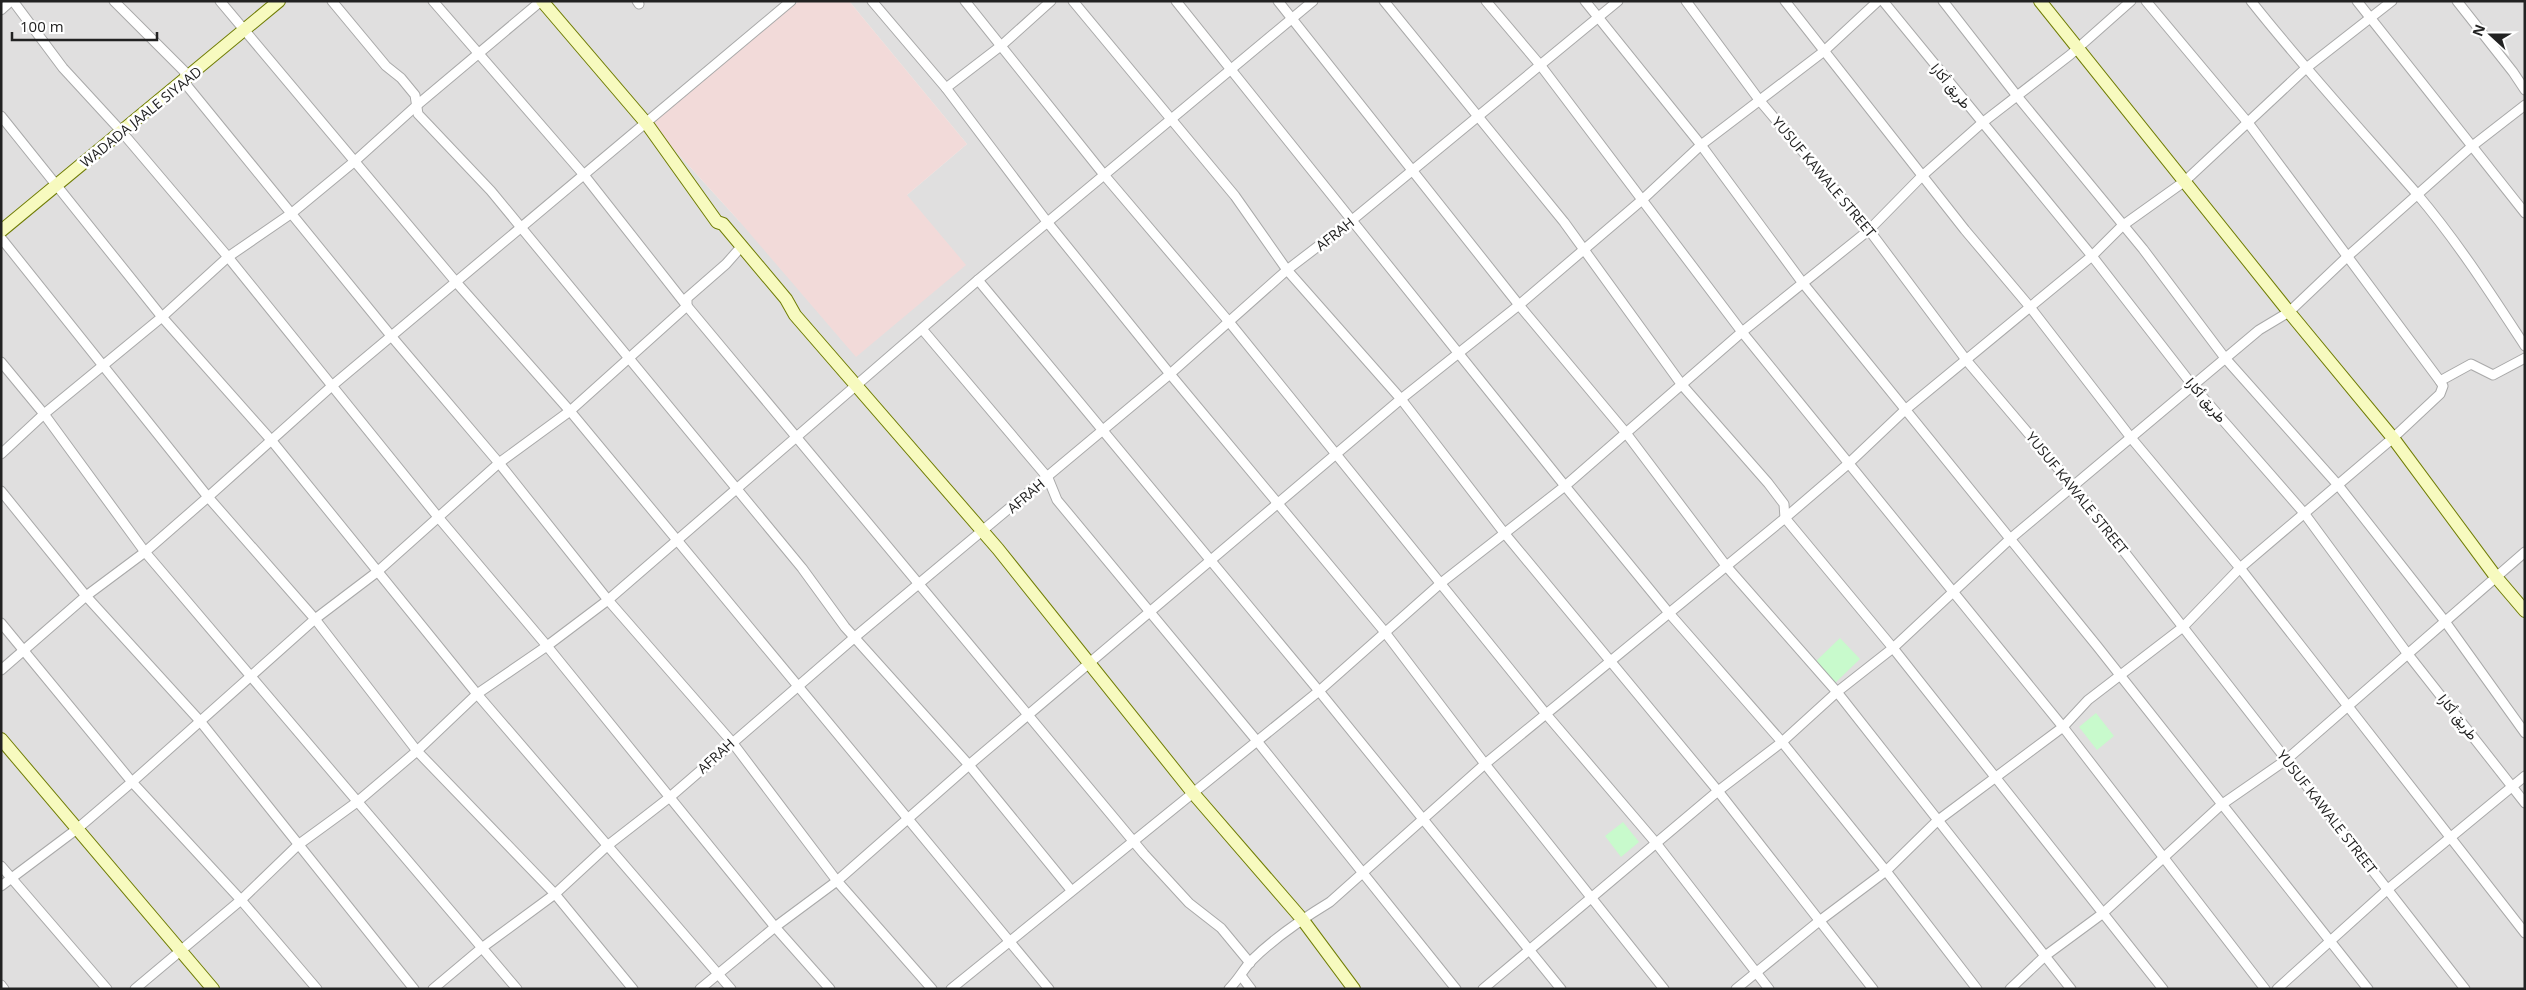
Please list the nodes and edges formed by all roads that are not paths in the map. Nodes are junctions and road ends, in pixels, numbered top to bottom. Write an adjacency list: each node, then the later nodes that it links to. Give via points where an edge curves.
1 (12, 1): 32 (street); 57 (street, via 63,68)
2 (114, 1): 44 (street, via 174,58 185,72)
3 (220, 1): 36 (street)
4 (279, 1): 36 (street, WADADA JAALE SIYAAD)
5 (332, 1): 50 (street, via 386,66 415,95)
6 (433, 1): 40 (street)
7 (542, 1): 40 (street); 55 (street)
8 (791, 1): 55 (street)
9 (872, 1): 45 (street)
10 (965, 1): 37 (street)
11 (1051, 1): 37 (street)
12 (1073, 1): 53 (street)
13 (1176, 1): 42 (street)
14 (1278, 1): 35 (street)
15 (1313, 1): 35 (street)
16 (1384, 1): 52 (street)
17 (1486, 1): 41 (street)
18 (1585, 1): 33 (street)
19 (1618, 1): 33 (street, AFRAH)
20 (1686, 1): 48 (street, YUSUF KAWALE STREET)
21 (1785, 1): 39 (street)
22 (1878, 1): 39 (street)
23 (1882, 1): 54 (street, طريق أكارا)
24 (1944, 1): 47 (street)
25 (2040, 1): 38 (street)
26 (2131, 1): 38 (street)
27 (2146, 1): 56 (street)
28 (2251, 1): 43 (street)
29 (2357, 1): 34 (street)
30 (2392, 1): 34 (street)
31 (2456, 1): 46 (street)
32 (1, 10)
33 (1599, 18): 41 (street, AFRAH); 58 (street)
34 (2371, 18): 43 (street); 59 (street)
35 (1292, 19): 42 (street); 61 (street)
36 (244, 31): 44 (street, WADADA JAALE SIYAAD); 60 (street)
37 (1002, 45): 45 (street); 63 (street)
38 (2077, 47): 47 (street); 65 (street)
39 (1823, 52): 48 (street); 64 (street)
40 (478, 53): 50 (street); 62 (street)
41 (1541, 66): 52 (street, AFRAH); 68 (street)
42 (1230, 69): 53 (street); 71 (street)
43 (2305, 69): 56 (street); 67 (street)
44 (184, 82): 57 (street, WADADA JAALE SIYAAD); 69 (street)
45 (946, 88): 72 (street)
46 (2525, 90)
47 (2017, 96): 54 (street); 73 (street)
48 (1760, 101): 58 (street); 75 (street, YUSUF KAWALE STREET)
49 (2525, 105): 59 (street)
50 (416, 106): 60 (street); 74 (street, via 418,114 491,191)
51 (1, 116): 66 (street)
52 (1479, 116): 61 (street, AFRAH); 79 (street)
53 (1172, 121): 63 (street); 83 (street, via 1235,196)
54 (1982, 123): 64 (street); 80 (street, طريق أكارا)
55 (647, 124): 62 (street); 78 (street, via 717,222 723,224)
56 (2249, 124): 65 (street); 81 (street)
57 (122, 131): 66 (street, WADADA JAALE SIYAAD); 82 (street)
58 (1701, 145): 68 (street); 86 (street)
59 (2471, 147): 67 (street); 70 (street)
60 (356, 161): 69 (street); 85 (street)
61 (1413, 170): 71 (street, AFRAH); 87 (street)
62 (584, 175): 74 (street); 88 (street)
63 (1105, 176): 72 (street); 92 (street)
64 (1922, 176): 75 (street); 89 (street)
65 (2185, 182): 73 (street); 90 (street)
66 (57, 185): 76 (street, WADADA JAALE SIYAAD); 91 (street)
67 (2418, 196): 81 (street); 96 (street, via 2490,291)
68 (1642, 200): 79 (street); 94 (street)
69 (292, 212): 82 (street); 95 (street)
70 (2525, 214)
71 (1351, 221): 83 (street, AFRAH); 97 (street)
72 (1048, 223): 84 (street); 104 (street)
73 (2122, 226): 80 (street); 98 (street)
74 (521, 229): 85 (street); 100 (street)
75 (1869, 230): 86 (street); 101 (street, YUSUF KAWALE STREET)
76 (1, 231)
77 (1, 238): 103 (street)
78 (742, 247): 88 (street, via 687,298); 108 (street)
79 (1585, 249): 87 (street); 107 (street)
80 (2092, 256): 89 (street); 109 (street, طريق أكارا)
81 (2348, 256): 90 (street); 105 (street)
82 (228, 257): 91 (street); 106 (street)
83 (1287, 270): 92 (street, AFRAH); 110 (street)
84 (978, 280): 93 (street); 114 (street)
85 (456, 282): 95 (street); 112 (street)
86 (1802, 282): 94 (street); 111 (street)
87 (1520, 305): 97 (street); 115 (street)
88 (687, 306): 100 (street); 116 (street)
89 (2030, 307): 101 (street); 118 (street)
90 (2289, 312): 98 (street, via 2259,330); 117 (street)
91 (162, 317): 103 (street); 119 (street)
92 (1230, 323): 104 (street, AFRAH); 121 (street)
93 (922, 329): 108 (street); 124 (street)
94 (1742, 332): 107 (street); 123 (street)
95 (392, 337): 106 (street); 122 (street)
96 (2525, 346)
97 (1459, 354): 110 (street); 126 (street)
98 (2225, 358): 109 (street); 125 (street)
99 (2525, 358): 105 (street, via 2493,375 2471,364)
100 (627, 359): 112 (street); 128 (street)
101 (1967, 361): 111 (street); 127 (street, YUSUF KAWALE STREET)
102 (1, 362): 113 (street)
103 (102, 366): 113 (street); 130 (street)
104 (1170, 374): 114 (street, AFRAH); 131 (street)
105 (2440, 381): 117 (street, via 2443,386 2440,394)
106 (333, 385): 119 (street); 133 (street)
107 (1682, 385): 115 (street); 134 (street, via 1768,483 1784,504)
108 (856, 386): 116 (street); 135 (street)
109 (2193, 386): 118 (street); 132 (street, طريق أكارا)
110 (1401, 399): 121 (street); 136 (street)
111 (1905, 410): 123 (street); 137 (street)
112 (570, 411): 122 (street); 138 (street)
113 (44, 414): 120 (street); 139 (street)
114 (1102, 431): 124 (street, AFRAH); 141 (street)
115 (1626, 433): 126 (street); 142 (street)
116 (796, 437): 128 (street); 147 (street)
117 (2393, 438): 125 (street); 145 (street)
118 (2132, 439): 127 (street); 143 (street)
119 (272, 441): 130 (street); 144 (street)
120 (1, 454)
121 (1337, 454): 131 (street); 146 (street)
122 (499, 463): 133 (street); 150 (street)
123 (1848, 464): 134 (street); 148 (street)
124 (1048, 478): 135 (street, AFRAH); 152 (street, via 1057,500)
125 (2338, 485): 132 (street); 155 (street)
126 (1565, 486): 136 (street); 153 (street)
127 (2073, 486): 137 (street); 157 (street, YUSUF KAWALE STREET)
128 (736, 490): 138 (street); 159 (street)
129 (1, 491): 149 (street)
130 (208, 497): 139 (street); 154 (street)
131 (1278, 504): 141 (street); 158 (street)
132 (2304, 513): 143 (street); 163 (street, طريق أكارا)
133 (438, 517): 144 (street); 160 (street)
134 (1785, 518): 142 (street); 161 (street)
135 (983, 532): 147 (street, AFRAH); 165 (street)
136 (1505, 534): 146 (street); 164 (street)
137 (2010, 539): 148 (street); 168 (street)
138 (677, 541): 150 (street); 169 (street)
139 (144, 552): 149 (street); 167 (street)
140 (2525, 552): 145 (street)
141 (1211, 560): 152 (street); 170 (street)
142 (1727, 567): 153 (street); 171 (street)
143 (2240, 568): 157 (street); 173 (street)
144 (377, 572): 154 (street); 172 (street)
145 (2496, 577): 151 (street); 155 (street)
146 (1441, 583): 158 (street); 175 (street)
147 (919, 584): 159 (street, AFRAH); 174 (street)
148 (1953, 594): 161 (street); 177 (street)
149 (86, 596): 162 (street); 176 (street)
150 (608, 600): 160 (street); 181 (street)
151 (2525, 611)
152 (1150, 612): 165 (street); 180 (street)
153 (1669, 613): 164 (street); 182 (street)
154 (315, 619): 167 (street); 183 (street)
155 (2444, 620): 163 (street); 178 (street)
156 (1, 623): 162 (street)
157 (2183, 627): 168 (street); 184 (street, YUSUF KAWALE STREET)
158 (1384, 632): 170 (street); 185 (street)
159 (855, 637): 169 (street, AFRAH); 186 (street)
160 (547, 646): 172 (street); 193 (street)
161 (1893, 648): 171 (street); 188 (street)
162 (24, 651): 166 (street); 189 (street)
163 (2407, 653): 173 (street); 190 (street, طريق أكارا)
164 (1611, 662): 175 (street); 191 (street)
165 (1090, 663): 174 (street); 192 (street)
166 (1, 670)
167 (251, 675): 176 (street); 194 (street)
168 (2120, 677): 177 (street, via 2088,700); 196 (street)
169 (797, 687): 181 (street, AFRAH); 197 (street)
170 (1319, 691): 180 (street); 198 (street)
171 (1837, 692): 182 (street); 199 (street)
172 (477, 694): 183 (street); 205 (street)
173 (2347, 707): 184 (street); 201 (street)
174 (1029, 714): 186 (street); 202 (street)
175 (1546, 714): 185 (street); 203 (street)
176 (200, 722): 189 (street); 204 (street)
177 (2063, 727): 188 (street); 206 (street)
178 (2525, 732)
179 (1, 739): 200 (street)
180 (1257, 741): 192 (street); 209 (street)
181 (732, 742): 193 (street, AFRAH); 211 (street)
182 (1782, 742): 191 (street); 208 (street)
183 (417, 751): 194 (street); 215 (street)
184 (2286, 760): 196 (street); 213 (street, YUSUF KAWALE STREET)
185 (1484, 764): 198 (street); 216 (street)
186 (968, 765): 197 (street); 214 (street)
187 (2525, 776): 190 (street)
188 (1996, 777): 199 (street); 218 (street)
189 (132, 782): 200 (street); 217 (street)
190 (2511, 785): 195 (street, طريق أكارا); 201 (street)
191 (1718, 791): 203 (street); 220 (street)
192 (1193, 793): 202 (street); 219 (street)
193 (670, 797): 205 (street, AFRAH); 221 (street)
194 (357, 802): 204 (street); 225 (street)
195 (2525, 803)
196 (2221, 805): 206 (street); 224 (street)
197 (909, 819): 211 (street); 223 (street)
198 (1423, 820): 209 (street); 226 (street)
199 (1937, 821): 208 (street); 228 (street)
200 (77, 829): 210 (street); 227 (street)
201 (2449, 836): 213 (street); 222 (street)
202 (1134, 840): 214 (street); 229 (street, via 1189,903 1221,928)
203 (1656, 843): 216 (street); 230 (street)
204 (298, 845): 217 (street); 239 (street)
205 (607, 846): 215 (street, AFRAH); 231 (street)
206 (2164, 857): 218 (street); 263 (street)
207 (1, 866): 210 (street)
208 (1886, 871): 220 (street); 259 (street)
209 (1362, 872): 219 (street, via 1330,902); 252 (street)
210 (12, 878): 212 (street); 235 (street)
211 (837, 881): 221 (street); 246 (street)
212 (1, 886)
213 (2388, 888): 224 (street); 266 (street, YUSUF KAWALE STREET)
214 (1071, 890): 223 (street)
215 (555, 894): 225 (street, AFRAH); 242 (street)
216 (1591, 897): 226 (street); 255 (street)
217 (241, 900): 227 (street); 238 (street)
218 (2102, 914): 228 (street); 262 (street)
219 (1302, 919): 229 (street); 251 (street)
220 (1818, 922): 230 (street); 258 (street)
221 (775, 927): 231 (street); 245 (street)
222 (2525, 933)
223 (1009, 940): 247 (street); 248 (street)
224 (2330, 941): 264 (street); 265 (street)
225 (483, 946): 240 (street, AFRAH); 241 (street)
226 (1530, 949): 253 (street); 254 (street)
227 (182, 951): 236 (street); 237 (street)
228 (2045, 956): 260 (street); 261 (street)
229 (1250, 963): 232 (street)
230 (1755, 972): 256 (street); 257 (street)
231 (719, 973): 243 (street); 244 (street)
232 (1242, 977): 249 (street); 250 (street)
233 (1, 985): 234 (street)
234 (4, 989)
235 (107, 989)
236 (135, 989)
237 (213, 989)
238 (317, 989)
239 (414, 989)
240 (433, 989)
241 (517, 989)
242 (633, 989)
243 (700, 989)
244 (732, 989)
245 (830, 989)
246 (932, 989)
247 (952, 989)
248 (1049, 989)
249 (1229, 989)
250 (1252, 989)
251 (1354, 989)
252 (1456, 989)
253 (1482, 989)
254 (1561, 989)
255 (1664, 989)
256 (1736, 989)
257 (1769, 989)
258 (1873, 989)
259 (1977, 989)
260 (2010, 989)
261 (2071, 989)
262 (2163, 989)
263 (2265, 989)
264 (2278, 989)
265 (2368, 989)
266 (2465, 989)

